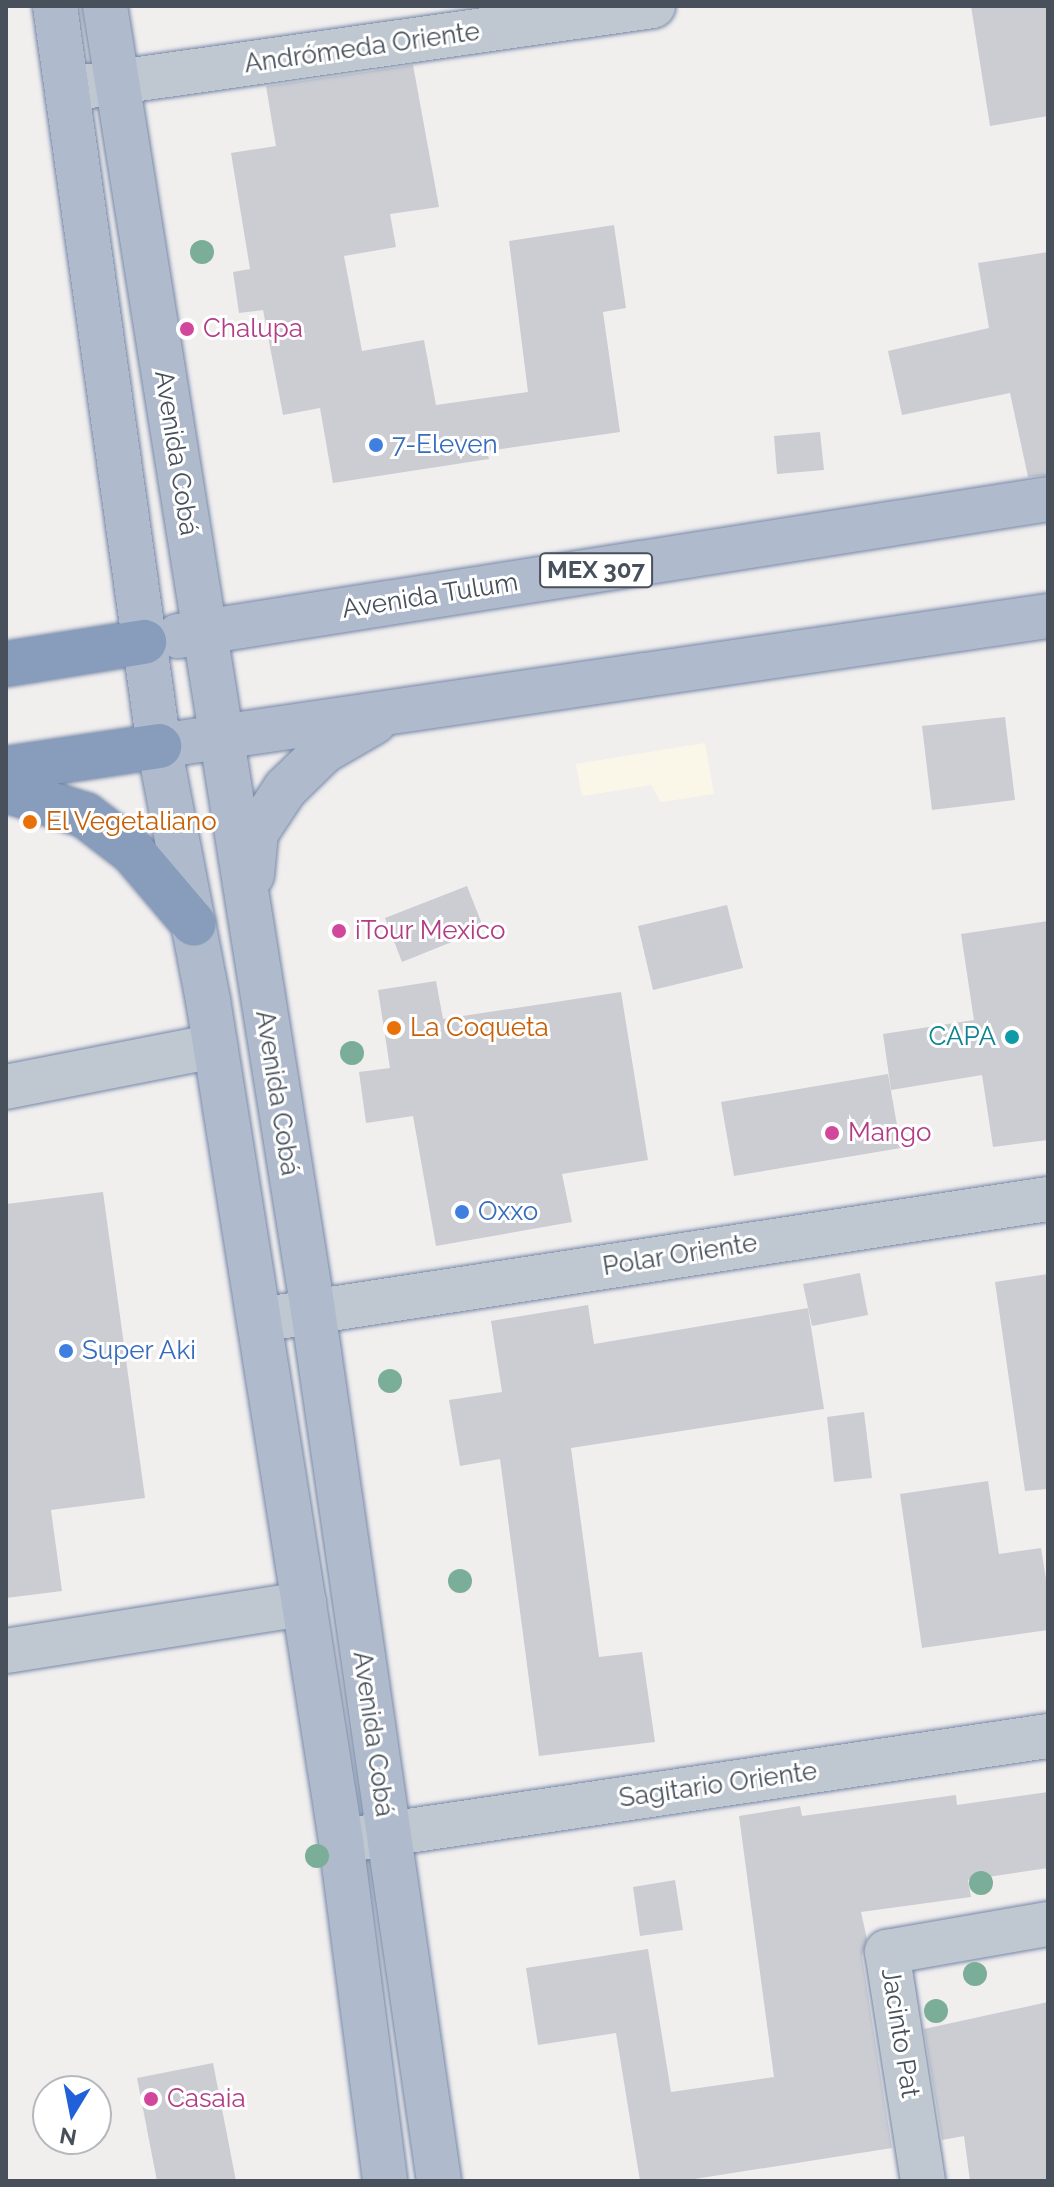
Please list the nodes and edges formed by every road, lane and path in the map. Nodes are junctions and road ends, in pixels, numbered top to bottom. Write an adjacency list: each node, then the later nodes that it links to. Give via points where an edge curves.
1 (55, 6): 5 (main road, Avenida Cobá)
2 (105, 6): 4 (main road, Avenida Cobá)
3 (653, 6): 4 (street, Andrómeda Oriente)
4 (117, 82): 5 (street, Andrómeda Oriente); 8 (main road, Avenida Cobá)
5 (69, 89): 9 (main road, Avenida Cobá)
6 (1048, 499): 8 (main road, Avenida Tulum / MEX 307)
7 (1048, 616): 11 (main road)
8 (205, 631): 9 (main road, Avenida Tulum / MEX 307); 12 (main road, Avenida Cobá)
9 (144, 642): 10 (highway, MEX 307); 13 (main road, Avenida Cobá)
10 (6, 664)
11 (393, 711): 12 (main road); 16 (main road, via 324,751 285,789 256,833)
12 (222, 736): 13 (main road); 16 (main road, Avenida Cobá)
13 (159, 746): 14 (highway); 17 (main road, Avenida Cobá)
14 (6, 769)
15 (6, 790): 17 (highway, via 85,815 133,852)
16 (248, 913): 21 (main road, Avenida Cobá)
17 (194, 924): 18 (main road, Avenida Cobá)
18 (215, 1046): 19 (street); 22 (main road, Avenida Cobá)
19 (6, 1087)
20 (1048, 1199): 21 (street, Polar Oriente)
21 (313, 1311): 22 (street, Polar Oriente); 26 (main road, Avenida Cobá)
22 (259, 1320): 23 (main road, Avenida Cobá)
23 (304, 1604): 24 (street); 27 (main road, Avenida Cobá)
24 (6, 1651)
25 (1048, 1736): 26 (street, Sagitario Oriente)
26 (388, 1834): 27 (street, Sagitario Oriente); 30 (main road, Avenida Cobá)
27 (341, 1841): 29 (main road, Avenida Cobá)
28 (1048, 1924): 31 (street, Jacinto Pat, via 887,1952)
29 (385, 2181)
30 (439, 2181)
31 (923, 2181)

